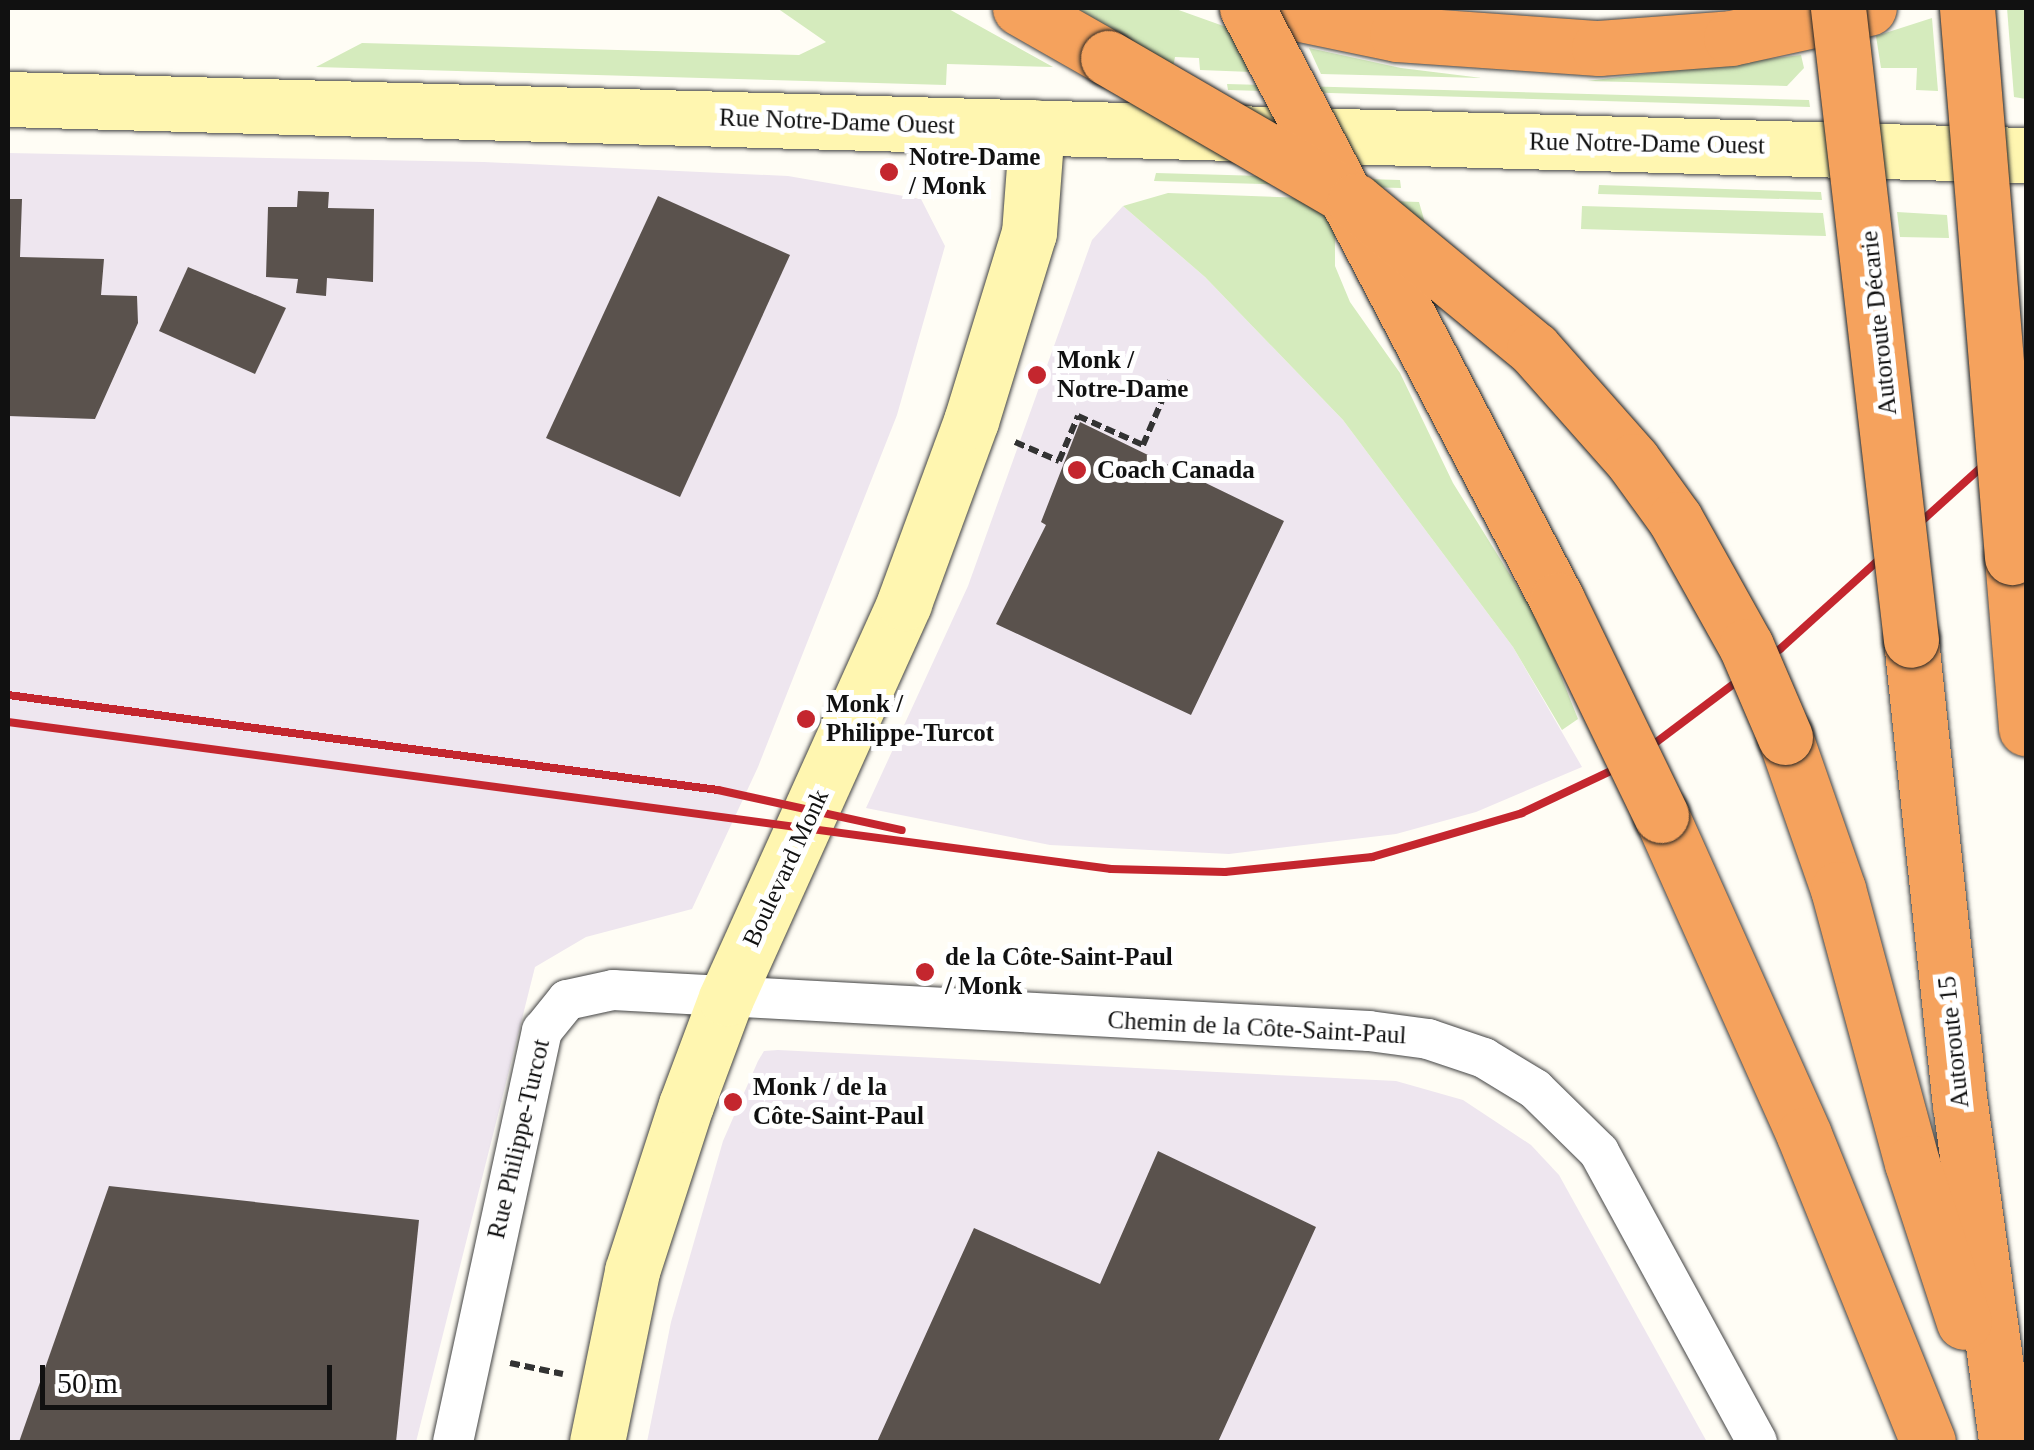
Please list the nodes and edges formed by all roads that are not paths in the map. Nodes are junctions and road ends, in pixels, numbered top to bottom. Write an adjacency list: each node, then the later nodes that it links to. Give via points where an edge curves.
1 (1020, 8): 17 (highway, bridge, via 1355,201 1534,349 1623,448 1674,519 1746,646 1785,737 1838,889 1912,1163)
2 (1247, 8): 16 (highway, bridge, via 1548,582 1661,815 1797,1118)
3 (1272, 8): 5 (highway, via 1413,36 1599,48 1731,38)
4 (1838, 8): 10 (highway, Autoroute Décarie, bridge)
5 (1868, 8)
6 (1967, 8): 11 (highway, bridge)
7 (8, 99): 8 (main road, Rue Notre-Dame Ouest)
8 (1037, 128): 9 (main road, Rue Notre-Dame Ouest); 12 (main road, Boulevard Monk, via 1035,196 1023,256 936,520 862,705)
9 (2026, 155)
10 (1912, 640): 17 (highway, Autoroute 15, via 1960,1104)
11 (2026, 728)
12 (726, 998): 13 (street, Rue Philippe-Turcot, via 604,990 567,1000 553,1012 534,1052); 14 (main road, Boulevard Monk, via 636,1256); 15 (street, Chemin de la Côte-Saint-Paul, via 1369,1030 1428,1039 1484,1058 1535,1088 1599,1152)
13 (453, 1442)
14 (597, 1442)
15 (1758, 1442)
16 (1928, 1442)
17 (2005, 1442)

